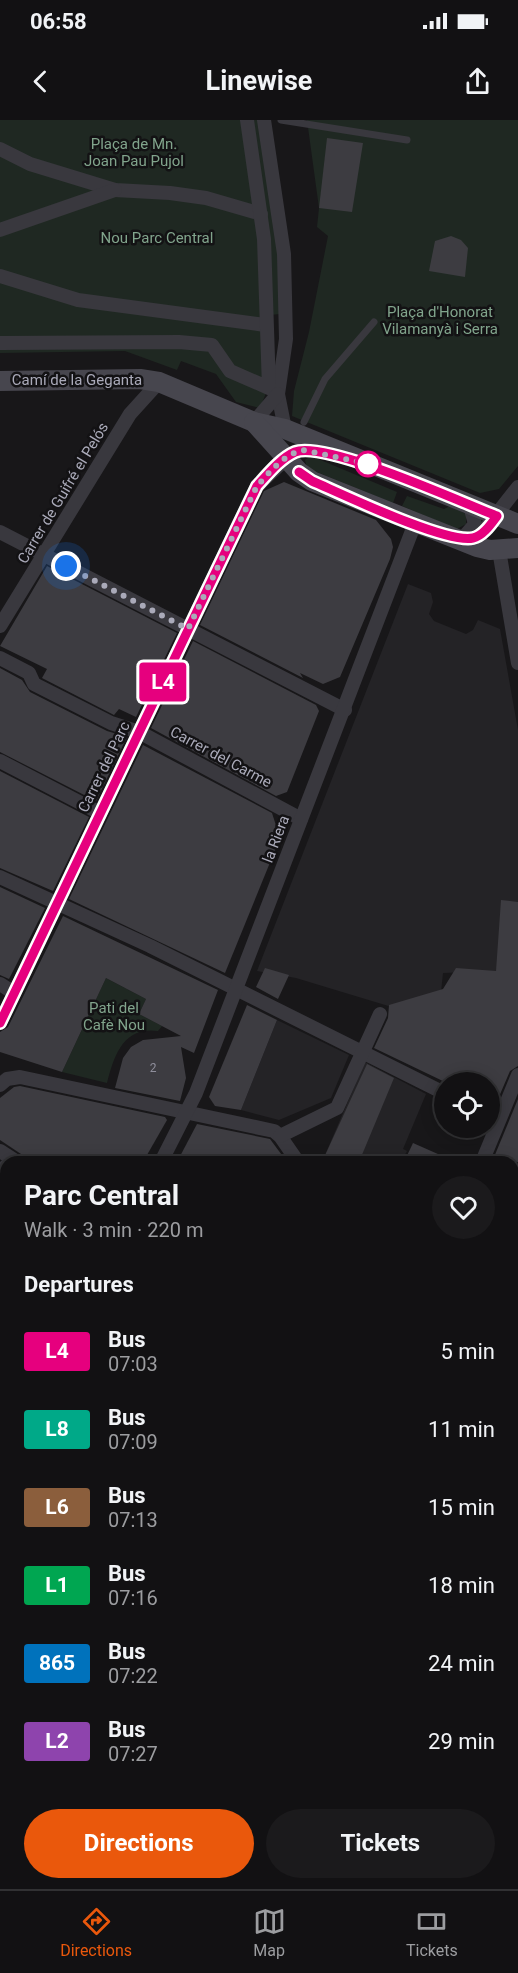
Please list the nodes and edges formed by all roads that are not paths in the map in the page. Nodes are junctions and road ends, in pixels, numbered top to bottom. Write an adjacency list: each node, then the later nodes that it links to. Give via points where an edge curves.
1 (247, 120): 7 (street)
2 (264, 120): 15 (street, via 284,254 286,339)
3 (281, 120): 4 (lane)
4 (406, 140)
5 (0, 149): 6 (street, via 30,164)
6 (115, 190): 7 (street, via 170,192); 8 (street)
7 (261, 214): 11 (street)
8 (0, 230)
9 (0, 276): 11 (street, via 78,300)
10 (374, 322): 17 (lane, via 326,379)
11 (265, 325): 12 (street, via 268,388 230,371 212,345)
12 (0, 343)
13 (0, 381): 14 (street, Camí de la Geganta)
14 (159, 382): 16 (street, Camí de la Geganta); 31 (street, Carrer de Guifré el Pelós, via 130,414)
15 (278, 394): 16 (street); 18 (street)
16 (254, 422): 18 (street); 20 (street)
17 (304, 422)
18 (285, 429): 21 (street)
19 (316, 453): 20 (street, via 303,450); 21 (street); 23 (street, via 417,495)
20 (287, 458): 25 (street, via 312,481); 33 (street, Carrer del Parc, via 257,486)
21 (368, 464): 23 (street)
22 (518, 488): 24 (street)
23 (462, 503): 24 (street); 29 (street, via 475,524)
24 (497, 516): 26 (street); 29 (street, via 481,534)
25 (415, 523): 28 (street); 36 (street, la Riera)
26 (518, 524)
27 (0, 532): 31 (street)
28 (440, 533): 29 (street); 30 (street, via 477,547)
29 (463, 538)
30 (509, 549): 35 (street)
31 (45, 555): 32 (street, Carrer de Guifré el Pelós); 33 (street)
32 (0, 626)
33 (188, 629): 36 (street); 37 (street, Carrer del Parc)
34 (0, 658): 37 (street, Carrer del Carme, via 29,673 34,684 111,723)
35 (518, 663)
36 (345, 710): 40 (street, la Riera)
37 (139, 732): 39 (street, Carrer del Parc); 40 (street, Carrer del Carme)
38 (0, 761): 39 (street)
39 (100, 813): 42 (street, Carrer del Parc)
40 (301, 819): 44 (street, la Riera)
41 (0, 877): 42 (street)
42 (58, 904): 44 (street); 45 (street, Carrer del Parc)
43 (0, 984): 45 (street)
44 (235, 989): 48 (street); 53 (street, la Riera)
45 (14, 993): 47 (street, Carrer del Parc)
46 (380, 1014): 48 (street)
47 (0, 1023)
48 (362, 1053): 51 (street); 54 (street, via 337,1108)
49 (518, 1075): 52 (street)
50 (0, 1084): 53 (street, via 7,1078 20,1077)
51 (434, 1088)
52 (500, 1106)
53 (188, 1112): 54 (street, via 274,1131); 56 (street, la Riera)
54 (280, 1136): 57 (street)
55 (488, 1138): 58 (street)
56 (164, 1156)
57 (294, 1156)
58 (484, 1156)

